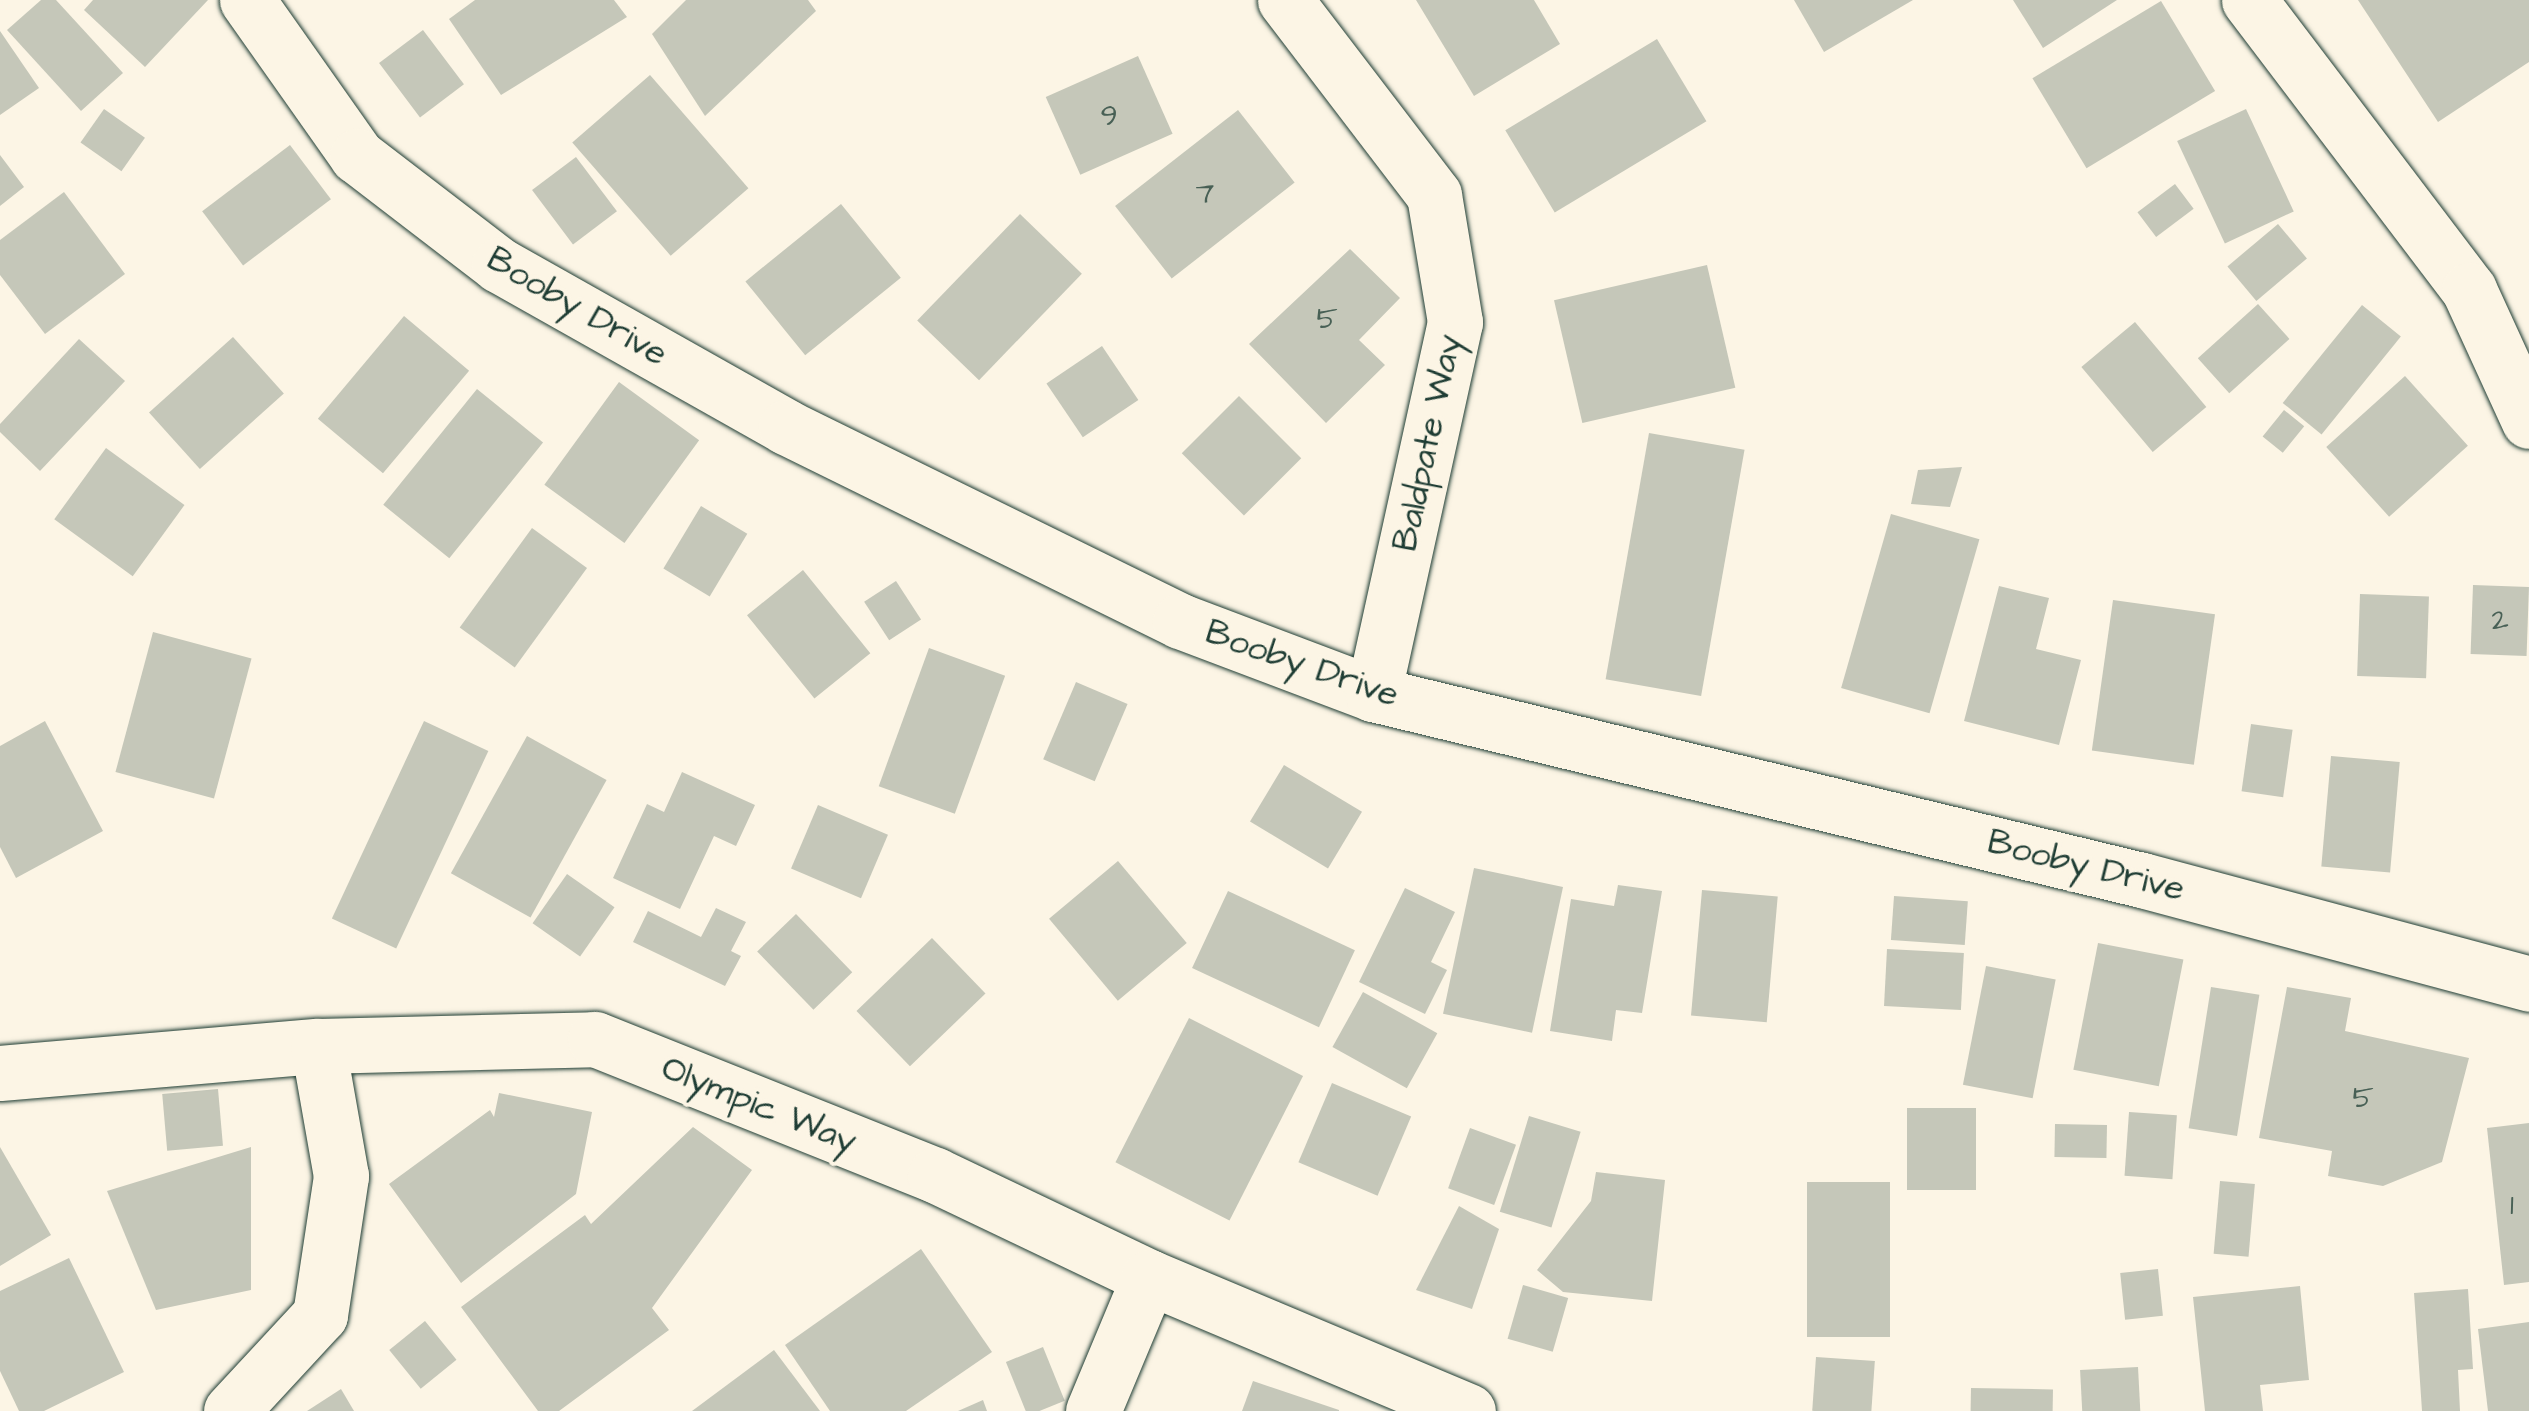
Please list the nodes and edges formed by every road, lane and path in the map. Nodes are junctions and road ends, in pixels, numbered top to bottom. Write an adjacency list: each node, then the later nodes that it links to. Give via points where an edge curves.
1 (247, 0): 5 (street, Booby Drive, via 357,156 499,265 786,427 1180,620)
2 (1286, 0): 5 (street, Baldpate Way, via 1434,195 1455,322)
3 (2249, 0): 4 (street, via 2469,290)
4 (2529, 421)
5 (1374, 694): 6 (street, Booby Drive, via 2142,880)
6 (2529, 984)
7 (318, 1046): 8 (street, Olympic Way); 9 (street, Olympic Way, via 595,1038 935,1176); 10 (street, via 342,1176 320,1315)
8 (0, 1073)
9 (1149, 1278): 11 (street); 12 (street, Olympic Way)
10 (231, 1411)
11 (1093, 1411)
12 (1468, 1411)

